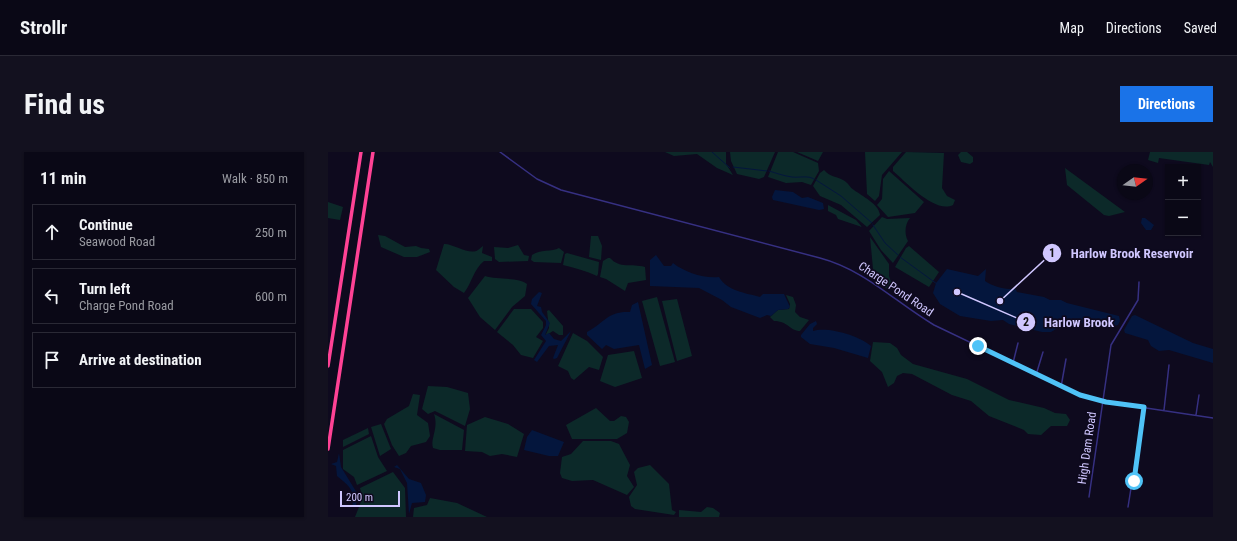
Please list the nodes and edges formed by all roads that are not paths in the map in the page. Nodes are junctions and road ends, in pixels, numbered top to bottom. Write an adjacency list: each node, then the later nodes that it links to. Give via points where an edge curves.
1 (361, 152): 10 (highway)
2 (373, 152): 19 (highway)
3 (500, 152): 8 (street, Charge Pond Road, via 538,179 561,190 843,265 868,278 929,322)
4 (1139, 282): 14 (street, High Dam Road, via 1138,300 1111,345)
5 (1018, 343): 8 (street)
6 (1043, 352): 11 (street)
7 (1066, 360): 12 (street)
8 (1013, 363): 11 (street, Charge Pond Road)
9 (1169, 365): 16 (street)
10 (328, 366)
11 (1036, 375): 12 (street, Charge Pond Road)
12 (1061, 387): 14 (street, Charge Pond Road)
13 (1199, 395): 17 (street)
14 (1103, 401): 15 (street, Charge Pond Road); 20 (street, High Dam Road)
15 (1144, 407): 16 (street, Charge Pond Road); 21 (street)
16 (1164, 410): 17 (street, Charge Pond Road)
17 (1196, 415): 18 (street, Charge Pond Road)
18 (1213, 418)
19 (328, 449)
20 (1089, 498)
21 (1128, 507)

